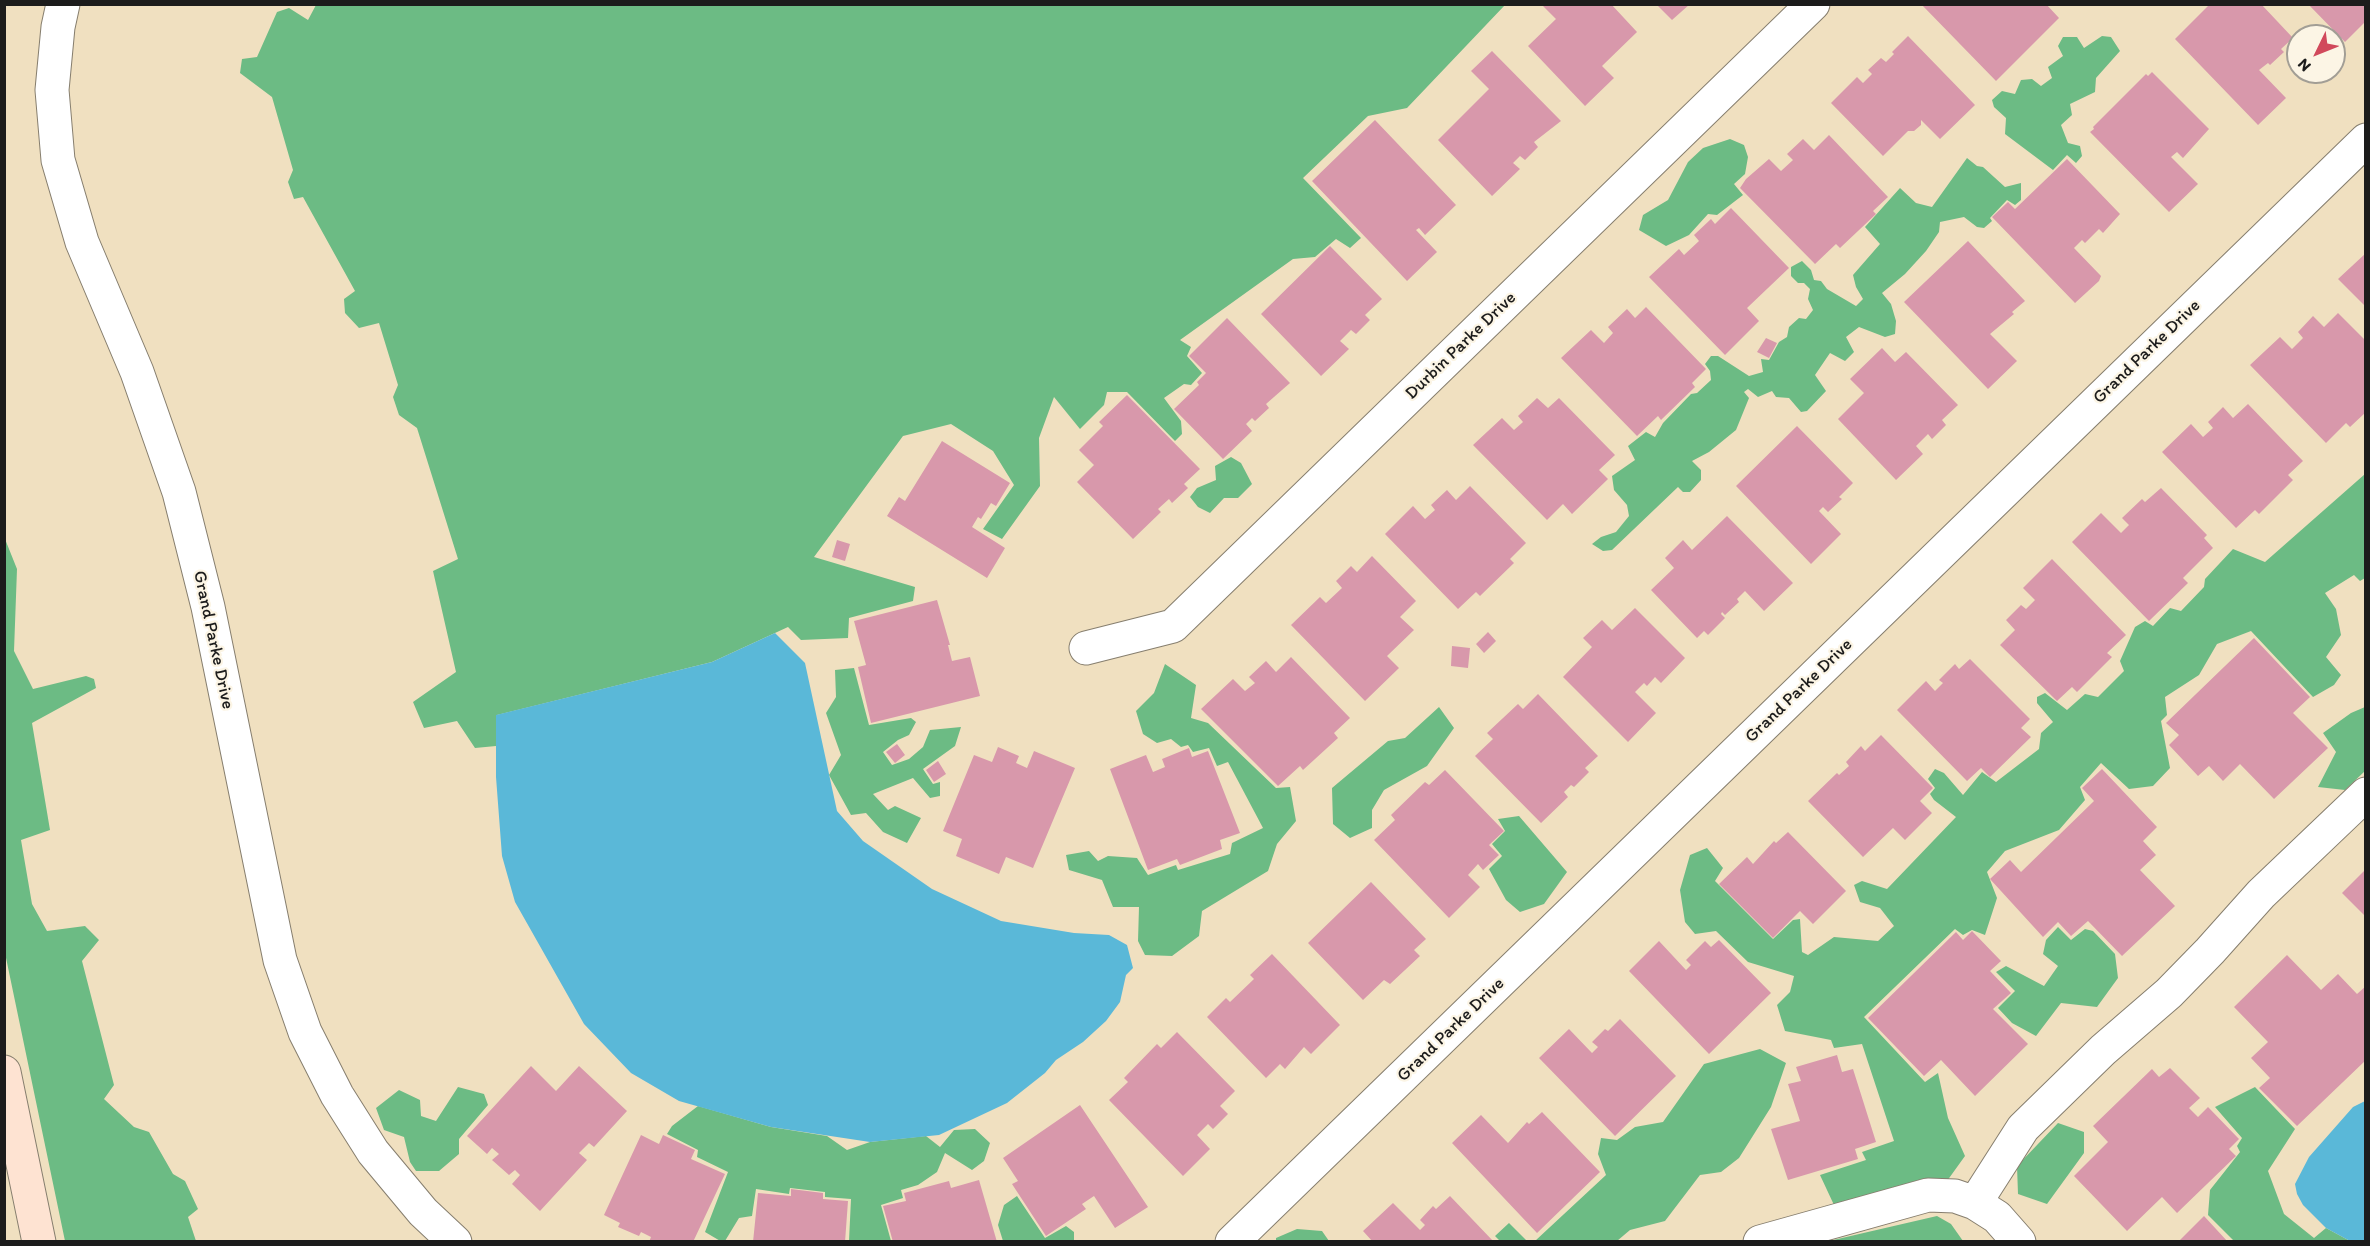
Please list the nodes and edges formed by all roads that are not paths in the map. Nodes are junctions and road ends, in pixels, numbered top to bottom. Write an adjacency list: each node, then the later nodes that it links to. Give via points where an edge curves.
1 (63, 4): 9 (street, Grand Parke Drive, via 52,90 58,160 82,242 137,372 178,492 208,607 280,960 305,1032 337,1095 373,1152 423,1212)
2 (1813, 4): 4 (street, Durbin Parke Drive, via 1173,626)
3 (2366, 140): 10 (street, Grand Parke Drive)
4 (1086, 648)
5 (2366, 794): 7 (street, via 2261,894 2169,993 2023,1128)
6 (4, 1072): 8 (street)
7 (1975, 1203): 11 (street, via 1956,1196 1928,1195); 12 (street, via 1997,1217)
8 (39, 1242)
9 (455, 1242)
10 (1233, 1242)
11 (1760, 1242)
12 (2019, 1242)

